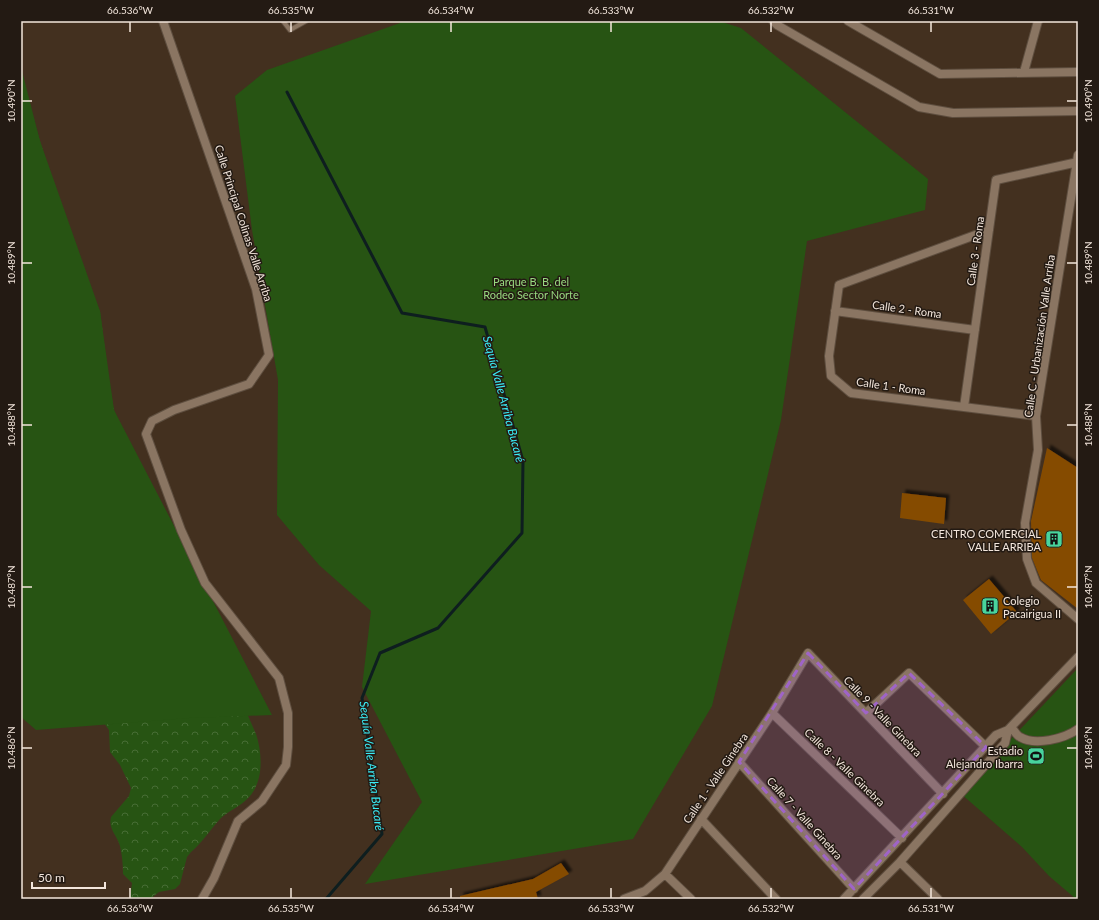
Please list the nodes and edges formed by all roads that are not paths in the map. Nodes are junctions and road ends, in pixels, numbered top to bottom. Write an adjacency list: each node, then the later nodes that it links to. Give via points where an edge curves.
1 (163, 21): 31 (street, Calle Principal Colinas Valle Arriba, via 256,288 269,356 249,384 174,410 152,421 146,434 181,530 204,583 279,678 288,712 286,765 262,800 238,821 214,878)
2 (283, 21): 3 (lane, via 290,30)
3 (306, 21)
4 (773, 21): 9 (street, via 919,107 953,113)
5 (848, 21): 7 (street, via 940,74)
6 (1038, 21): 7 (street)
7 (1024, 72): 8 (street)
8 (1078, 72)
9 (1078, 111)
10 (1078, 159): 11 (street, Calle 3 - Roma, via 996,180); 15 (street, Calle C - Urbanización Valle Arriba)
11 (989, 230): 12 (street, Calle 1 - Roma, via 839,285); 13 (street, Calle 3 - Roma)
12 (835, 310): 13 (street, Calle 2 - Roma); 14 (street, Calle 1 - Roma, via 829,356 831,376 851,393)
13 (975, 330): 14 (street, Calle 3 - Roma)
14 (964, 407): 15 (street, Calle 1 - Roma)
15 (1036, 416): 16 (street, Calle C - Urbanización Valle Arriba, via 1038,450 1025,523 1027,559 1036,583)
16 (1078, 619)
17 (808, 653): 19 (street, Calle 1 - Valle Ginebra); 20 (street, Calle 9 - Valle Ginebra)
18 (1078, 657): 21 (street)
19 (772, 712): 24 (street, Calle 1 - Valle Ginebra); 27 (street, Calle 8 - Valle Ginebra)
20 (866, 714): 23 (street, via 909,673); 25 (street, Calle 9 - Valle Ginebra)
21 (1010, 729): 22 (street, via 1019,737 1038,742 1072,734); 23 (street, via 996,735); 28 (street, via 1005,743)
22 (1078, 729)
23 (986, 747): 25 (street)
24 (739, 762): 26 (street, Calle 1 - Valle Ginebra); 30 (street, Calle 7 - Valle Ginebra)
25 (943, 794): 27 (street)
26 (701, 819): 29 (street, Calle 1 - Valle Ginebra); 34 (street)
27 (902, 838): 30 (street)
28 (900, 862): 36 (street); 37 (street)
29 (664, 874): 32 (street, Calle 1 - Valle Ginebra, via 645,891); 33 (street)
30 (854, 889): 35 (street)
31 (202, 899)
32 (624, 899)
33 (691, 899)
34 (776, 899)
35 (844, 899)
36 (863, 899)
37 (938, 899)

